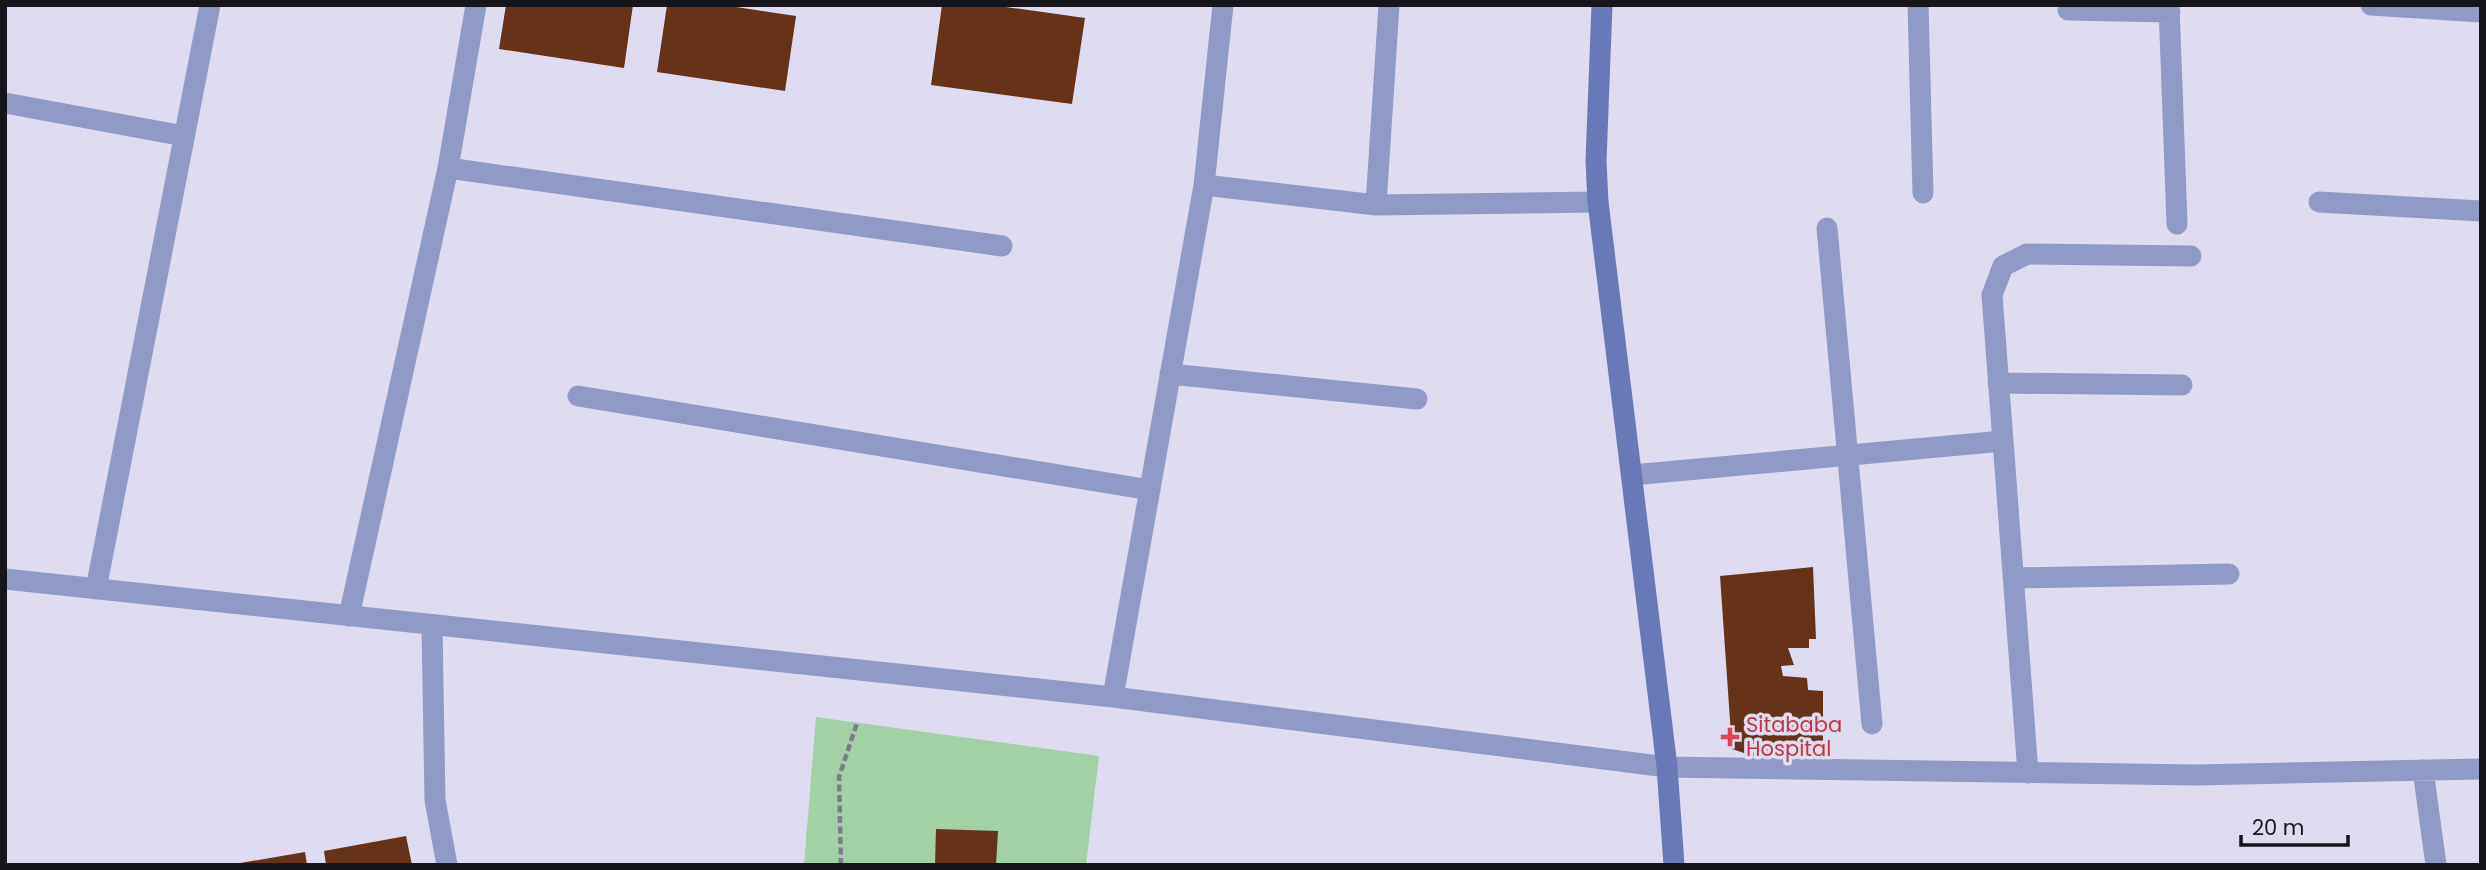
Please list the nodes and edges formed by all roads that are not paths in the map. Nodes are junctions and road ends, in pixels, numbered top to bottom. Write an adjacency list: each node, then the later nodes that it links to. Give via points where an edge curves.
1 (210, 5): 12 (street)
2 (476, 5): 13 (street)
3 (1223, 5): 14 (street)
4 (1389, 5): 18 (street)
5 (1602, 5): 16 (street)
6 (1918, 5): 15 (street)
7 (2371, 5): 10 (street)
8 (2169, 8): 9 (street); 20 (street)
9 (2068, 10)
10 (2481, 12)
11 (5, 103): 12 (street)
12 (184, 136): 36 (street)
13 (448, 168): 22 (street); 37 (street)
14 (1204, 185): 18 (street); 24 (street)
15 (1923, 193)
16 (1598, 202): 18 (street); 31 (street)
17 (2319, 202): 19 (street)
18 (1376, 205)
19 (2481, 211)
20 (2177, 224)
21 (1827, 228): 30 (street)
22 (1002, 246)
23 (2191, 256): 25 (street, via 2027,254 2003,267 1992,295)
24 (1170, 374): 28 (street); 32 (street)
25 (1998, 383): 26 (street); 29 (street)
26 (2182, 385)
27 (578, 396): 32 (street)
28 (1417, 399)
29 (2003, 441): 30 (street); 34 (street)
30 (1847, 454): 31 (street); 40 (street)
31 (1632, 475): 41 (street)
32 (1150, 490): 39 (street)
33 (2230, 574): 34 (street)
34 (2013, 578): 44 (street)
35 (5, 579): 36 (street)
36 (96, 589): 37 (street)
37 (349, 615): 38 (street)
38 (432, 625): 39 (street); 45 (street, via 435,800)
39 (1113, 697): 41 (street)
40 (1872, 724)
41 (1667, 767): 44 (street); 46 (street)
42 (2481, 769): 43 (street)
43 (2423, 770): 44 (street, via 2196,775); 47 (street)
44 (2028, 772)
45 (447, 865)
46 (1674, 865)
47 (2435, 865)

